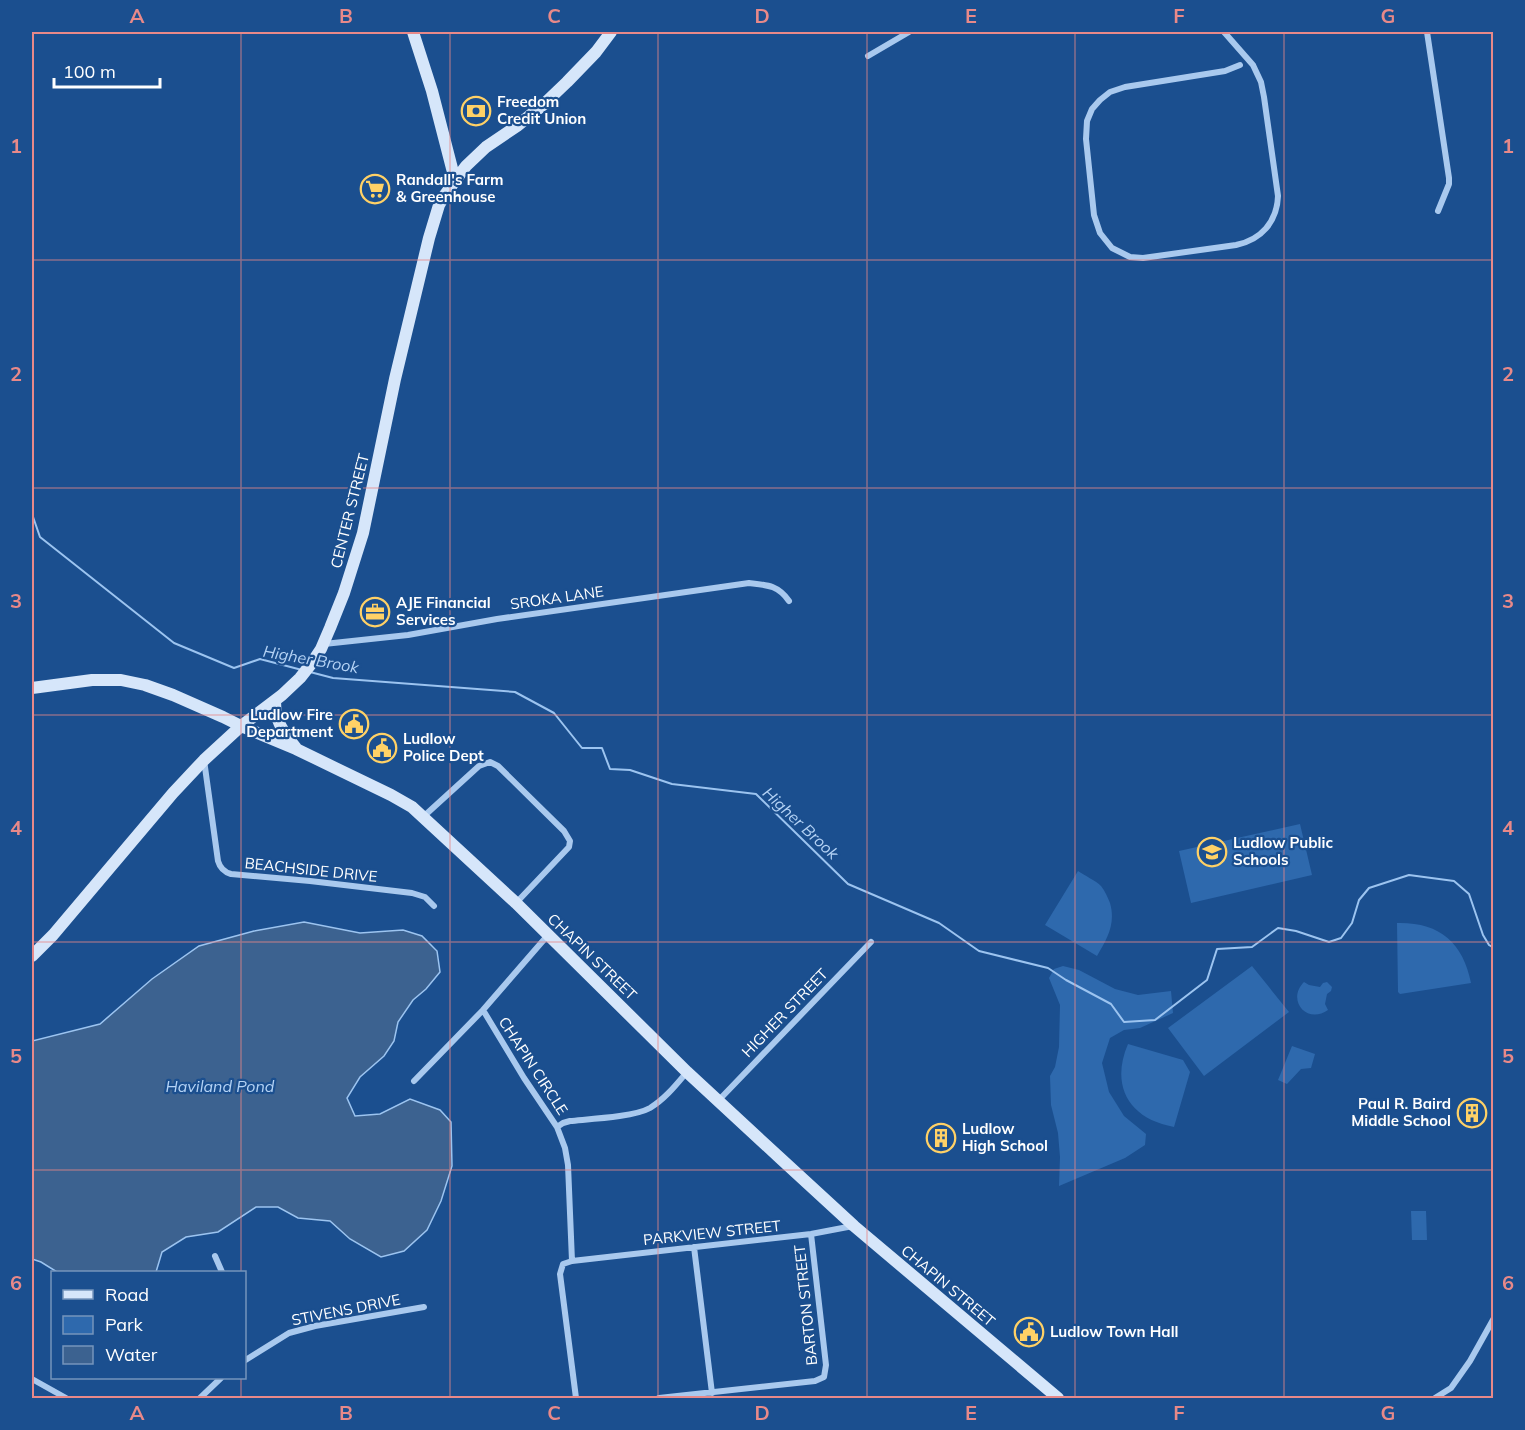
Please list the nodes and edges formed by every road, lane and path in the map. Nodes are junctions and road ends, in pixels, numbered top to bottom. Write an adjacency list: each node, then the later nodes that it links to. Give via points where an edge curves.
1 (413, 32): 8 (main road)
2 (611, 32): 8 (main road, CENTER STREET, via 544,104 486,147)
3 (909, 32): 6 (street)
4 (1224, 32): 7 (street, via 1253,65 1261,82 1278,196 1272,221 1259,235 1236,245 1143,258 1130,257 1112,248 1100,233 1094,215 1085,133 1096,104 1117,89 1225,71)
5 (1428, 32): 9 (street, via 1449,178)
6 (868, 56)
7 (1240, 65)
8 (455, 180): 11 (main road, CENTER STREET, via 442,199 431,230 363,533)
9 (1438, 211)
10 (789, 601): 11 (street, SROKA LANE, via 775,587 749,583 408,635)
11 (323, 644): 13 (main road, CENTER STREET, via 308,669)
12 (32, 688): 14 (main road, CHAPIN STREET, via 121,680 172,695)
13 (275, 701): 14 (main road, CENTER STREET); 15 (main road, via 280,728)
14 (241, 726): 15 (main road, CHAPIN STREET); 16 (main road, CENTER STREET)
15 (296, 749): 17 (main road, CHAPIN STREET, via 401,800)
16 (204, 760): 19 (street, BEACHSIDE DRIVE, via 218,861 225,872 412,893 425,897); 22 (main road, CENTER STREET)
17 (423, 817): 18 (main road, CHAPIN STREET); 18 (street, via 479,766 490,762 498,766 570,841 569,847)
18 (516, 903): 20 (main road, CHAPIN STREET)
19 (434, 906)
20 (548, 935): 23 (street, CHAPIN CIRCLE); 24 (main road, CHAPIN STREET)
21 (871, 942): 26 (street, HIGHER STREET)
22 (32, 956)
23 (483, 1010): 25 (street); 27 (street, CHAPIN CIRCLE)
24 (687, 1072): 26 (main road, CHAPIN STREET); 27 (street, CHAPIN CIRCLE, via 669,1094 650,1108 570,1121)
25 (414, 1081)
26 (718, 1101): 28 (main road, CHAPIN STREET)
27 (557, 1127): 32 (street, via 568,1165)
28 (854, 1226): 29 (street, PARKVIEW STREET); 44 (main road, CHAPIN STREET)
29 (811, 1234): 30 (street, PARKVIEW STREET); 39 (street, BARTON STREET, via 825,1374 815,1381)
30 (694, 1247): 32 (street, PARKVIEW STREET); 39 (street)
31 (215, 1256): 33 (street)
32 (572, 1261): 42 (street, via 563,1264 560,1274)
33 (222, 1271)
34 (424, 1307): 36 (street, STIVENS DRIVE, via 289,1333)
35 (1494, 1318): 45 (street, via 1451,1388)
36 (246, 1360)
37 (32, 1379): 40 (street)
38 (219, 1379): 41 (street)
39 (712, 1393): 43 (street)
40 (66, 1398)
41 (200, 1398)
42 (576, 1398)
43 (658, 1398)
44 (1058, 1398)
45 (1435, 1398)

